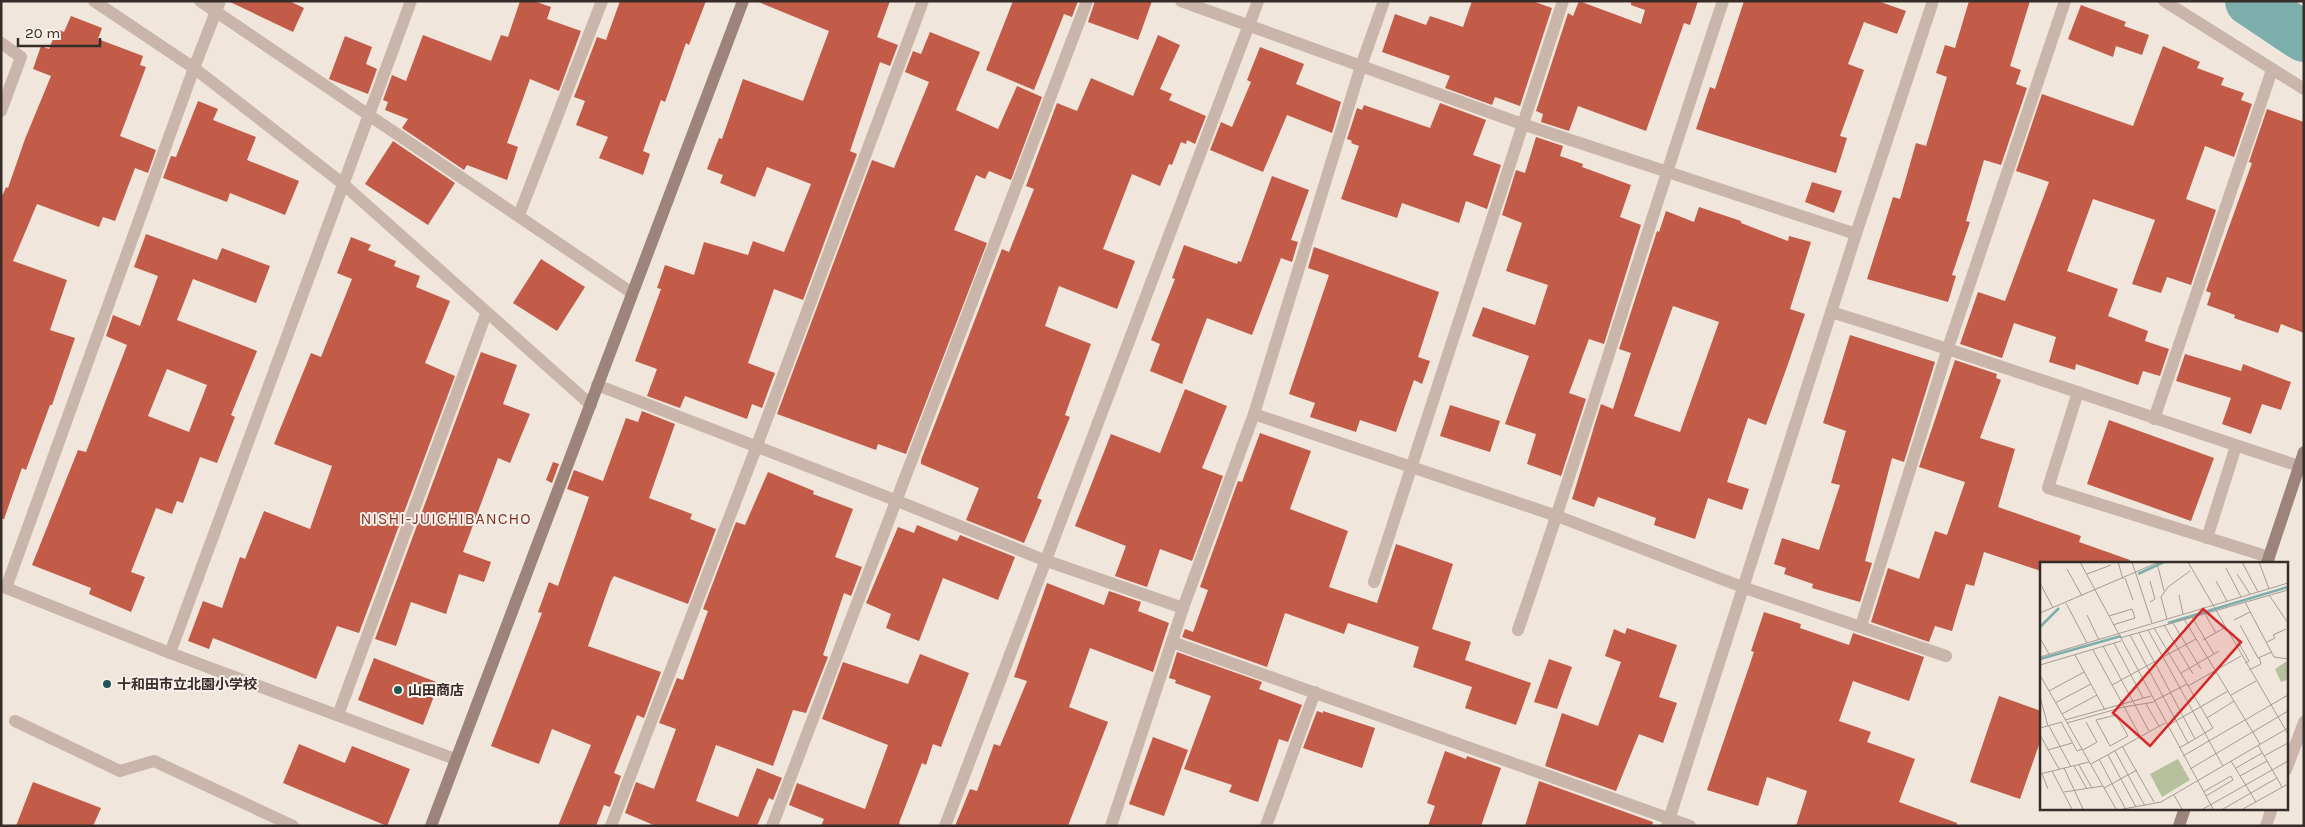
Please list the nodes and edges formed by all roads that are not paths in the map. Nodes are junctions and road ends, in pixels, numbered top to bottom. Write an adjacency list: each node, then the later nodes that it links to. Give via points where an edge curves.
1 (94, 1): 20 (street)
2 (200, 1): 16 (street)
3 (411, 1): 24 (street)
4 (602, 1): 28 (street)
5 (743, 1): 30 (street)
6 (923, 1): 40 (street)
7 (1087, 1): 44 (street)
8 (1181, 1): 17 (street)
9 (1258, 1): 17 (street)
10 (1384, 1): 19 (street)
11 (1563, 1): 25 (street)
12 (1723, 1): 26 (street)
13 (1933, 1): 29 (street)
14 (2065, 1): 33 (street)
15 (2164, 1): 21 (street)
16 (218, 7): 20 (street); 24 (street)
17 (1249, 26): 19 (street); 47 (street)
18 (1, 43): 23 (street, via 21,57)
19 (1361, 66): 25 (street); 37 (street)
20 (194, 68): 27 (street); 50 (street)
21 (2272, 70): 22 (street); 38 (street)
22 (2304, 89)
23 (1, 111)
24 (367, 116): 27 (street); 28 (street)
25 (1522, 124): 26 (street); 42 (street)
26 (1666, 170): 29 (street); 45 (street)
27 (342, 183): 32 (street); 56 (street)
28 (519, 215): 30 (street)
29 (1856, 234): 31 (street)
30 (632, 293): 34 (street)
31 (1831, 312): 33 (street); 51 (street)
32 (486, 314): 36 (street); 59 (street)
33 (1948, 348): 35 (street); 53 (street)
34 (597, 385): 36 (street); 40 (street)
35 (2078, 392): 38 (street); 46 (street, via 2048,488)
36 (591, 405): 62 (street)
37 (1254, 414): 42 (street); 52 (street)
38 (2154, 419): 39 (street)
39 (2236, 446): 43 (street); 46 (street)
40 (756, 448): 44 (street); 69 (street)
41 (2304, 452): 43 (street)
42 (1411, 466): 45 (street); 49 (street)
43 (2299, 466): 48 (street)
44 (896, 500): 47 (street); 70 (street)
45 (1557, 516): 51 (street); 54 (street)
46 (2207, 538): 48 (street)
47 (1044, 560): 52 (street); 71 (street)
48 (2268, 560)
49 (1374, 582)
50 (4, 587): 56 (street)
51 (1745, 588): 53 (street); 66 (street)
52 (1183, 608): 55 (street)
53 (1861, 626): 57 (street)
54 (1518, 630)
55 (1172, 642): 58 (street); 72 (street)
56 (170, 653): 59 (street)
57 (1946, 656)
58 (1315, 692): 66 (street); 73 (street)
59 (338, 715): 62 (street)
60 (15, 721): 68 (street, via 120,771 154,761)
61 (2304, 722): 63 (street)
62 (455, 759): 67 (street)
63 (2288, 765)
64 (2184, 810): 75 (street)
65 (2271, 810): 76 (street)
66 (1668, 822): 74 (street)
67 (433, 825)
68 (294, 826)
69 (611, 826)
70 (772, 826)
71 (944, 826)
72 (1111, 826)
73 (1266, 826)
74 (1690, 826)
75 (2179, 826)
76 (2266, 826)

